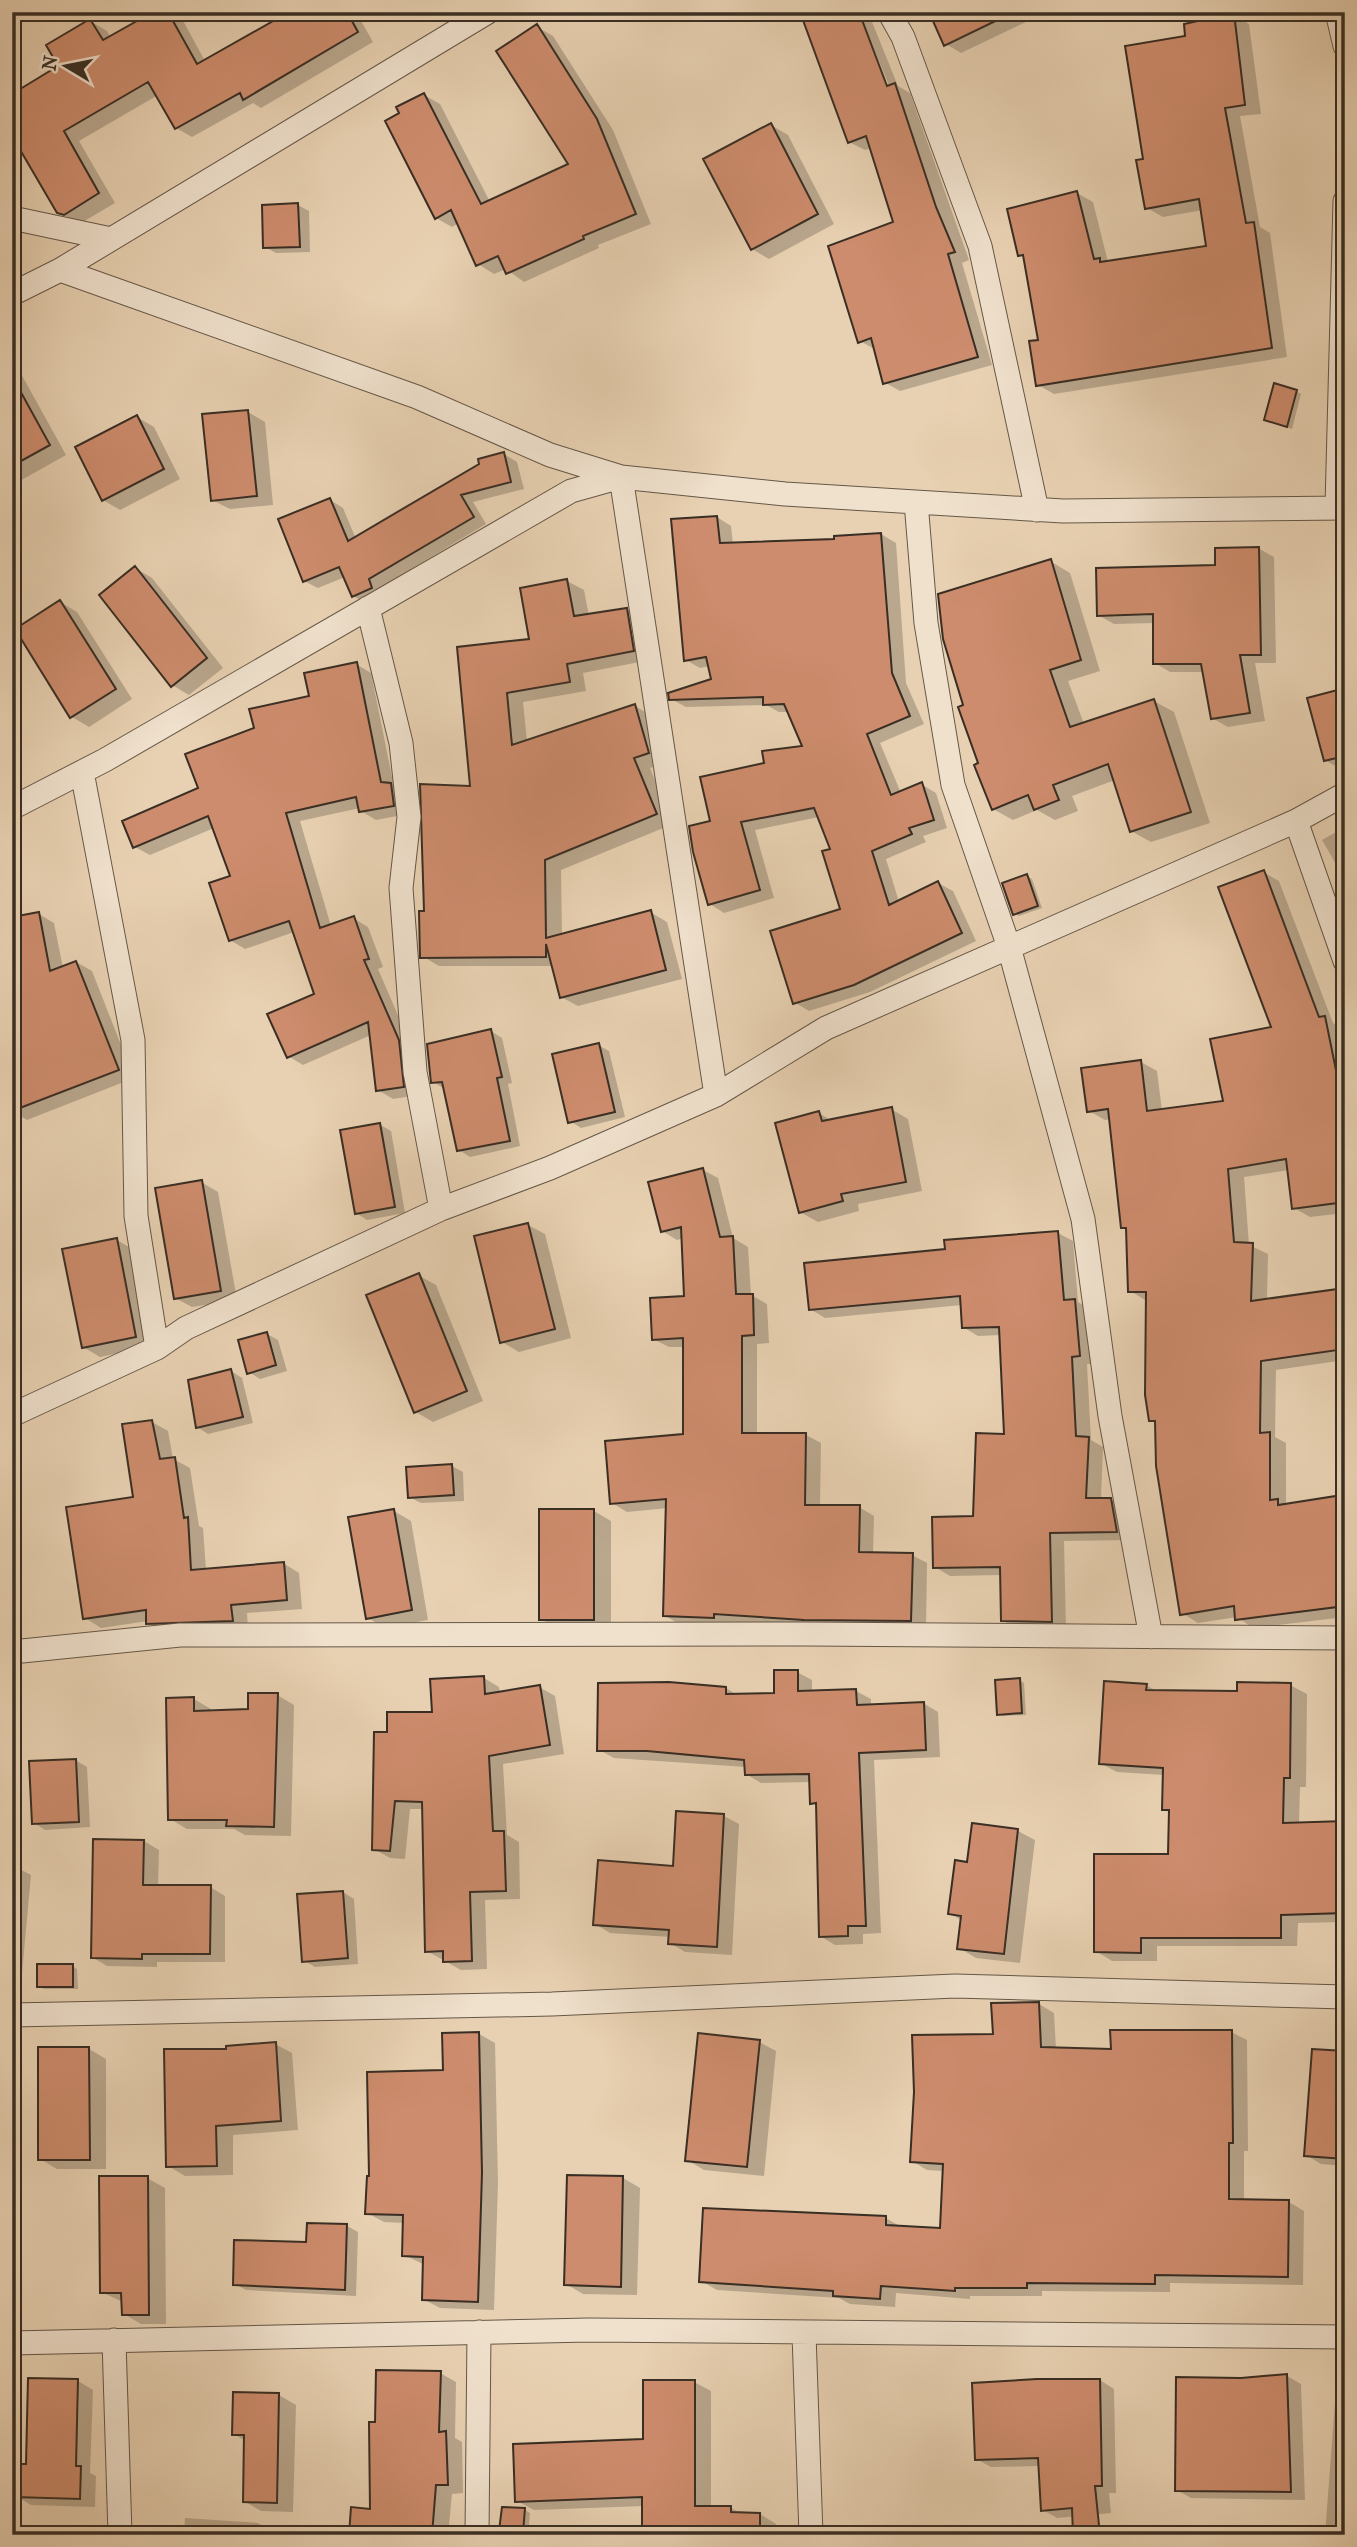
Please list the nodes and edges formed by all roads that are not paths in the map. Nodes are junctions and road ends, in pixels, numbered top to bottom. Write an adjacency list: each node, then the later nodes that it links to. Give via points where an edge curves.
1 (488, 12): 7 (street)
2 (889, 12): 13 (street, via 903,37 980,246)
3 (1337, 12): 4 (street)
4 (1345, 46)
5 (1345, 201): 12 (street)
6 (12, 218): 7 (street)
7 (111, 239): 8 (street)
8 (60, 270): 9 (street); 10 (street, via 417,397 550,455)
9 (12, 294)
10 (621, 477): 11 (street); 14 (street, via 571,491); 21 (street)
11 (916, 502): 13 (street); 19 (street, via 926,623 953,785)
12 (1341, 507): 13 (street)
13 (1037, 510)
14 (368, 608): 15 (street); 22 (street, via 401,743 409,817 401,888 415,1072)
15 (82, 772): 17 (street); 23 (street, via 133,1040 136,1216)
16 (1345, 794): 18 (street)
17 (12, 808)
18 (1296, 821): 19 (street); 20 (street)
19 (1009, 947): 21 (street, via 826,1028); 25 (street, via 1083,1219 1110,1416)
20 (1345, 961)
21 (716, 1095): 22 (street, via 550,1168)
22 (441, 1209): 23 (street, via 186,1328)
23 (158, 1348): 24 (street)
24 (12, 1415)
25 (1151, 1637): 26 (street); 27 (street, via 180,1635)
26 (1345, 1638)
27 (12, 1652)
28 (1345, 1997): 29 (street, via 955,1986 552,2004)
29 (12, 2015)
30 (479, 2332): 31 (street); 33 (street); 36 (street)
31 (804, 2334): 32 (street); 37 (street)
32 (1345, 2337)
33 (114, 2340): 34 (street); 35 (street)
34 (12, 2343)
35 (120, 2535)
36 (477, 2535)
37 (811, 2535)

